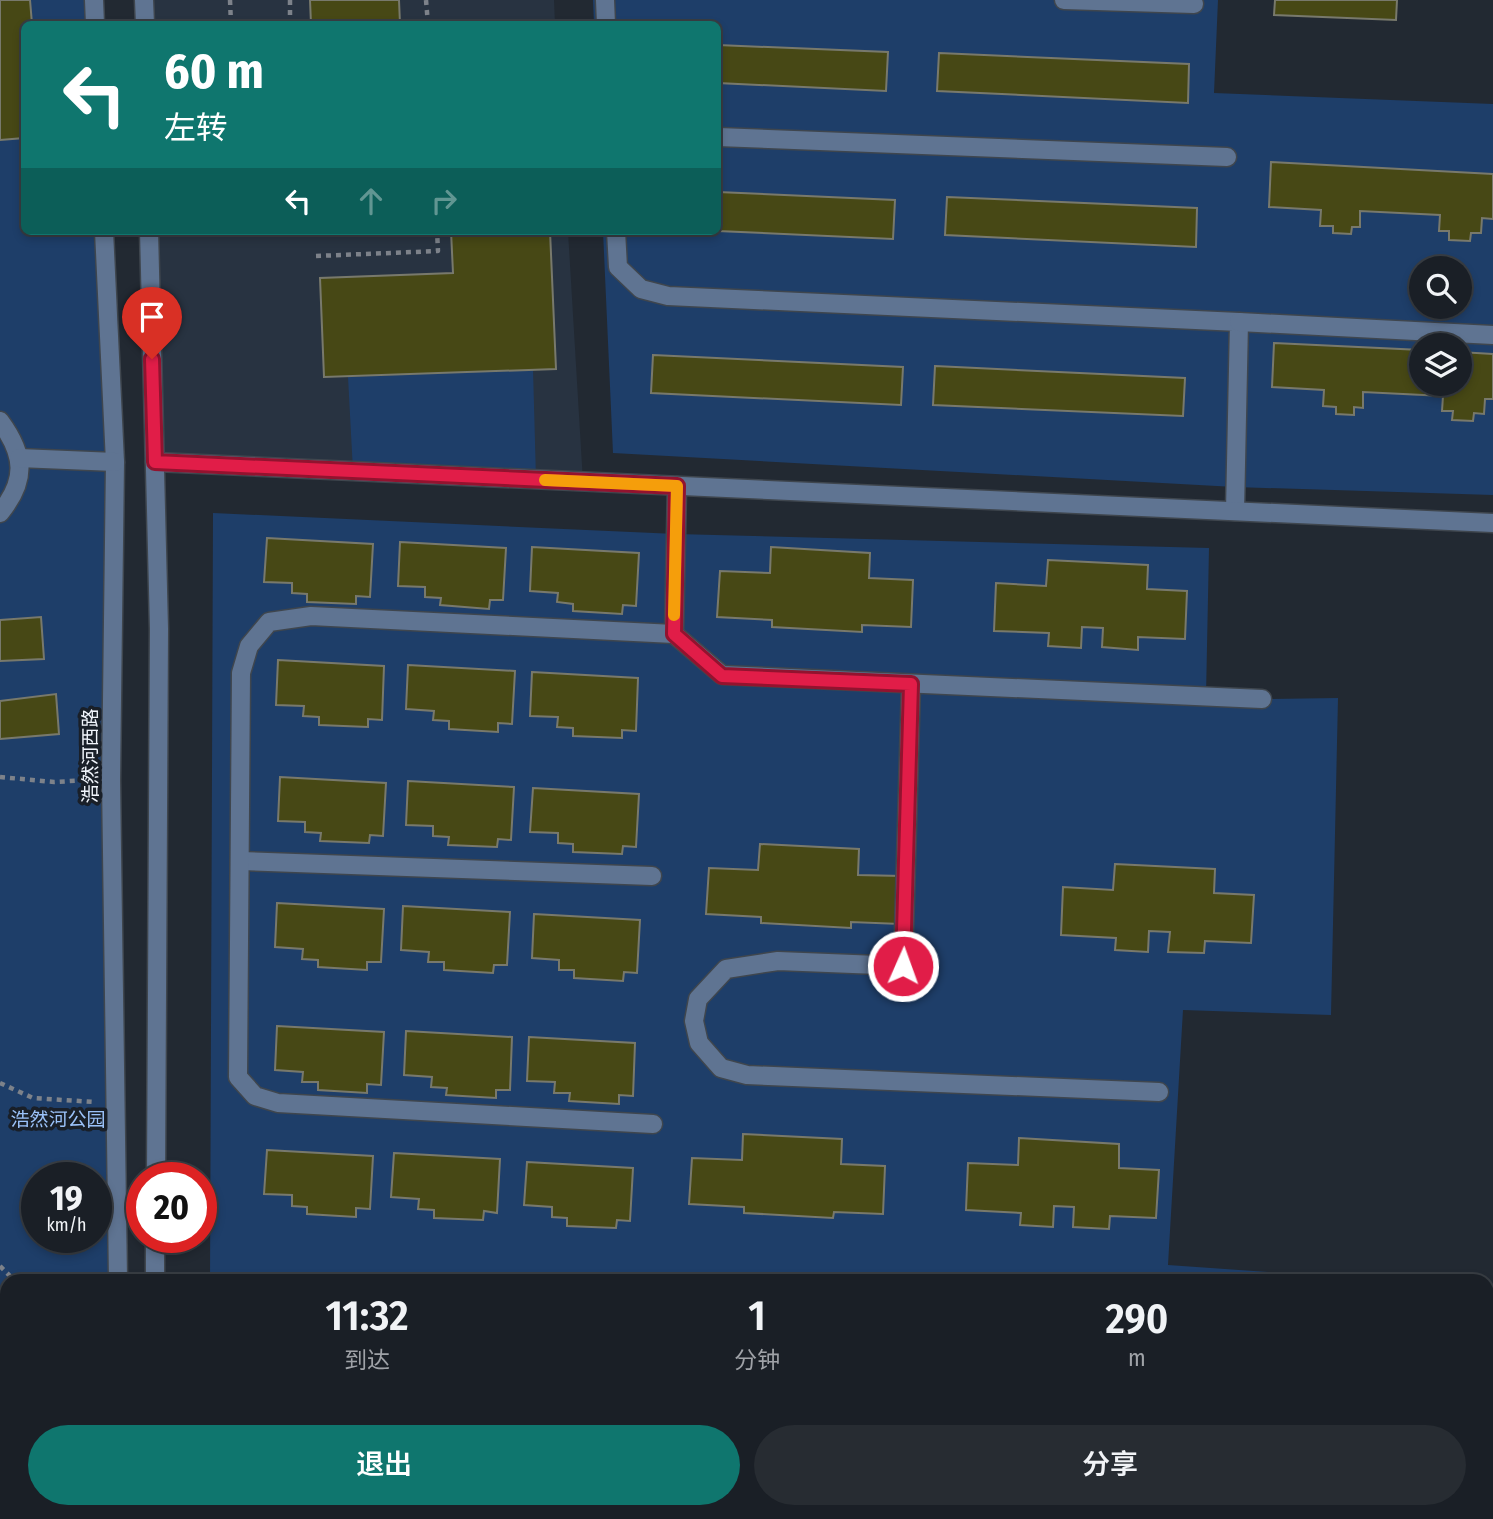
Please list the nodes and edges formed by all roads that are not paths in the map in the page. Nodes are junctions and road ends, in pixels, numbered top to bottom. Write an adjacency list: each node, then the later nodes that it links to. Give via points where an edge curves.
1 (94, 0): 6 (street)
2 (144, 0): 7 (street)
3 (605, 0): 8 (street)
4 (1064, 0): 5 (street)
5 (1194, 5)
6 (95, 21)
7 (145, 21)
8 (606, 21)
9 (721, 137): 10 (street)
10 (1227, 157)
11 (104, 235): 18 (street, 浩然河西路)
12 (149, 235): 19 (street)
13 (617, 235): 14 (street, via 618,267 641,289 668,296)
14 (1239, 322): 15 (street); 21 (street)
15 (1493, 335)
16 (0, 421): 17 (street)
17 (19, 458): 18 (street); 22 (street, via 19,479 12,499)
18 (115, 462): 33 (street, 浩然河西路, via 111,780)
19 (155, 462): 20 (street); 31 (street, via 159,629)
20 (677, 486): 21 (street); 24 (street)
21 (1235, 511): 23 (street)
22 (0, 513)
23 (1493, 523)
24 (674, 634): 25 (street, via 722,676); 27 (street, via 311,616 269,622 249,646 241,673)
25 (911, 684): 26 (street); 29 (street, via 903,966 778,961 726,969 698,999 694,1021 699,1043 721,1068 747,1075)
26 (1262, 699)
27 (240, 861): 28 (street); 30 (street, via 238,1077 255,1096 278,1103)
28 (652, 876)
29 (1159, 1092)
30 (653, 1124)
31 (156, 1162)
32 (155, 1253): 34 (street)
33 (118, 1274)
34 (155, 1274)

